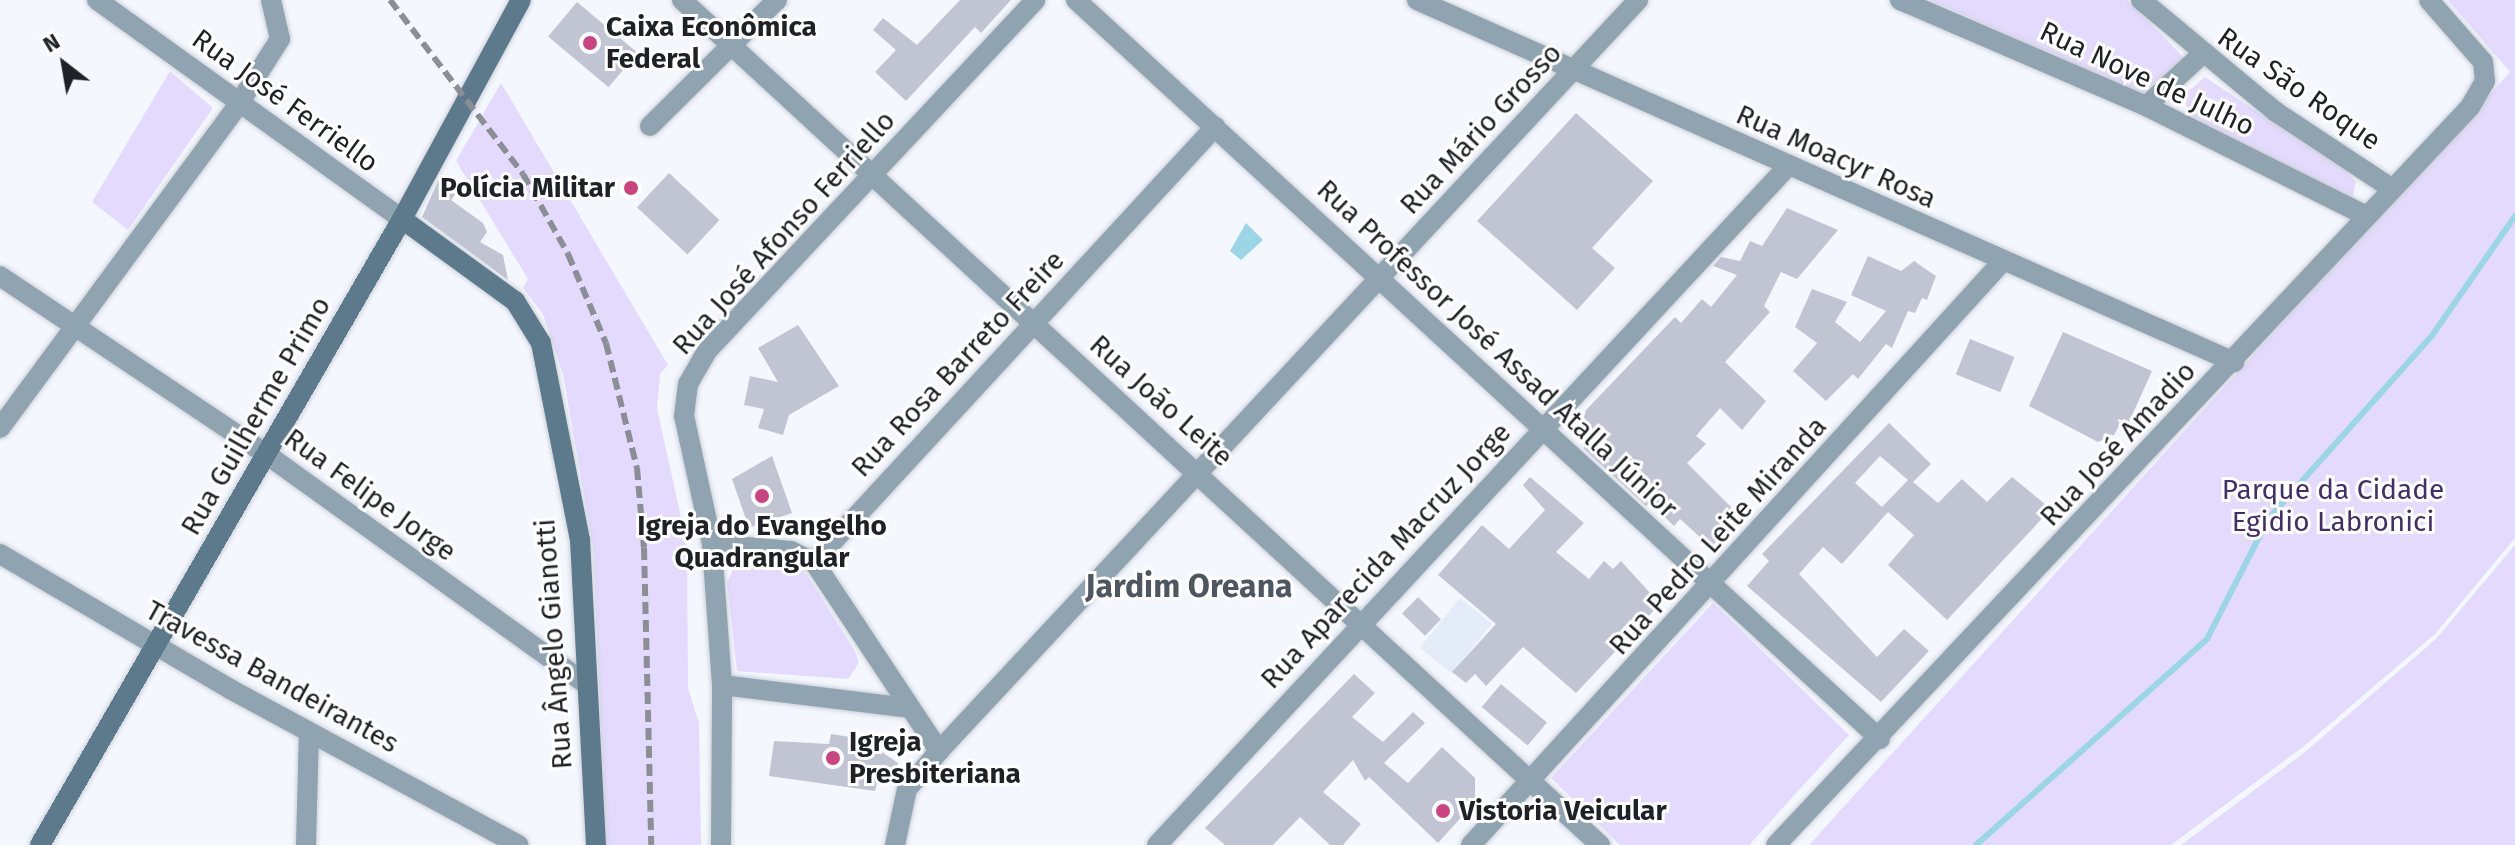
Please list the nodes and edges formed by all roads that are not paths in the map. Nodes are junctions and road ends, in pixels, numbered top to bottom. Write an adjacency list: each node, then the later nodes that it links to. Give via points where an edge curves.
1 (97, 0): 16 (street, Rua José Ferriello)
2 (271, 0): 16 (street, via 280,39)
3 (682, 0): 13 (street, Rua João Leite)
4 (777, 0): 13 (street)
5 (1035, 0): 21 (street, Rua José Afonso Ferriello)
6 (1076, 0): 19 (street, Rua Professor José Assad Atalla Júnior)
7 (1417, 0): 15 (street, Rua Moacyr Rosa)
8 (1638, 0): 15 (street, Rua Mário Grosso)
9 (1900, 0): 17 (street, Rua Nove de Julho)
10 (2141, 0): 14 (street, Rua São Roque)
11 (2429, 0): 22 (street, Rua José Amadio, via 2476,49 2485,72 2470,107)
12 (522, 5): 24 (main road, Rua Guilherme Primo)
13 (734, 47): 18 (street); 21 (street, Rua João Leite)
14 (2201, 55): 17 (street); 22 (street, Rua São Roque)
15 (1570, 73): 20 (street, Rua Moacyr Rosa); 27 (street, Rua Mário Grosso)
16 (240, 102): 24 (street, Rua José Ferriello); 29 (street)
17 (2146, 106): 23 (street, Rua Nove de Julho)
18 (650, 126)
19 (1215, 127): 27 (street, Rua Professor José Assad Atalla Júnior); 28 (street, Rua Rosa Barreto Freire)
20 (1788, 166): 25 (street, Rua Moacyr Rosa); 32 (street, Rua Aparecida Macruz Jorge)
21 (872, 175): 28 (street, Rua João Leite); 35 (street, Rua José Afonso Ferriello, via 691,375 684,416)
22 (2391, 188): 23 (street, Rua José Amadio)
23 (2367, 216): 30 (street, Rua José Amadio)
24 (402, 219): 33 (main road, Rua Guilherme Primo); 41 (main road, Rua Ângelo Gianotti, via 515,301 537,332 580,540)
25 (2003, 261): 30 (street, Rua Moacyr Rosa); 38 (street, Rua Pedro Leite Miranda)
26 (0, 276): 29 (street, Rua Felipe Jorge)
27 (1380, 279): 32 (street, Rua Professor José Assad Atalla Júnior); 34 (street, Rua Mário Grosso)
28 (1034, 323): 34 (street, Rua João Leite); 37 (street, Rua Rosa Barreto Freire)
29 (73, 329): 31 (street); 33 (street, Rua Felipe Jorge)
30 (2234, 362): 45 (street, Rua José Amadio)
31 (0, 428)
32 (1543, 429): 38 (street, Rua Professor José Assad Atalla Júnior); 39 (street, Rua Aparecida Macruz Jorge)
33 (266, 454): 40 (main road, Rua Guilherme Primo); 41 (street, Rua Felipe Jorge)
34 (1199, 474): 39 (street, Rua João Leite); 46 (street, Rua Mário Grosso)
35 (712, 544): 37 (street, via 791,551); 42 (street, Rua José Afonso Ferriello)
36 (0, 554): 40 (street, Travessa Bandeirantes)
37 (814, 562): 43 (street)
38 (1713, 585): 45 (street, Rua Professor José Assad Atalla Júnior); 47 (street, Rua Pedro Leite Miranda)
39 (1362, 622): 47 (street, Rua João Leite); 54 (street, Rua Aparecida Macruz Jorge)
40 (156, 645): 44 (street, Travessa Bandeirantes); 48 (main road, Rua Guilherme Primo)
41 (585, 683): 51 (main road, Rua Ângelo Gianotti)
42 (722, 685): 43 (street); 52 (street, Rua José Afonso Ferriello)
43 (909, 708): 46 (street)
44 (309, 732): 49 (street); 50 (street, Travessa Bandeirantes)
45 (1880, 739): 57 (street, Rua José Amadio)
46 (939, 751): 53 (street, Rua Mário Grosso, via 907,789)
47 (1534, 780): 55 (street, Rua Pedro Leite Miranda); 56 (street, Rua João Leite)
48 (40, 845)
49 (306, 845)
50 (518, 845)
51 (596, 845)
52 (721, 845)
53 (895, 845)
54 (1157, 845)
55 (1471, 845)
56 (1600, 845)
57 (1776, 845)

